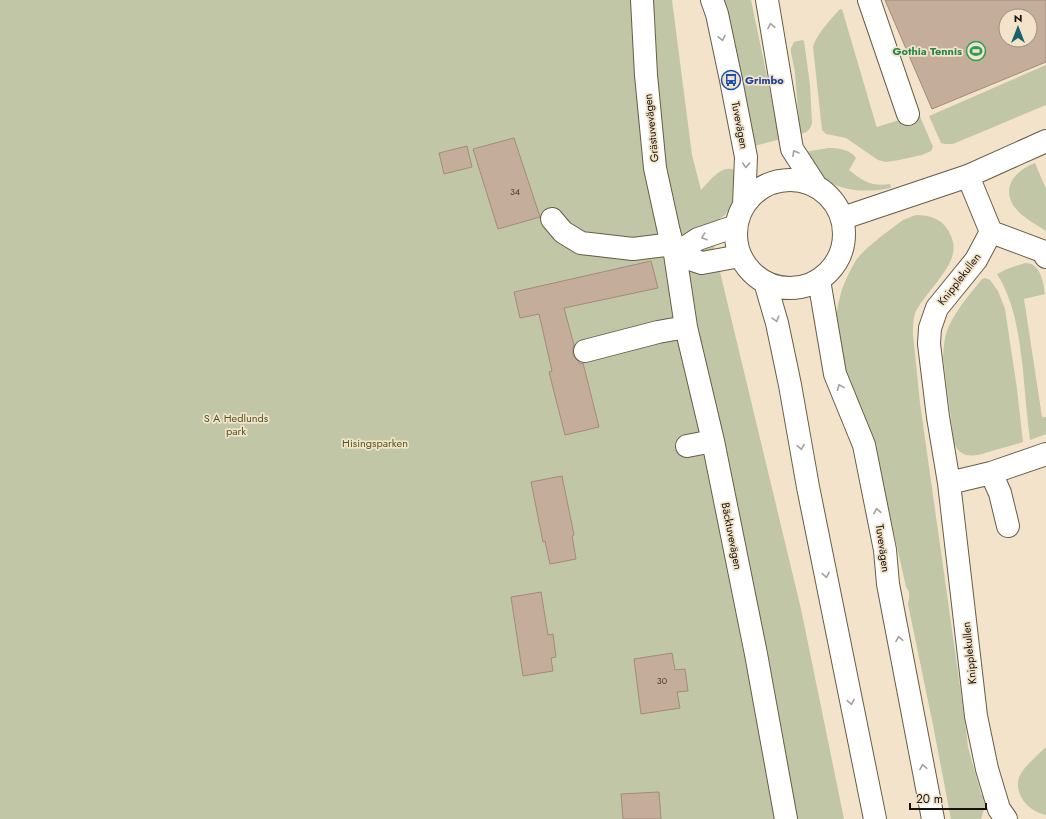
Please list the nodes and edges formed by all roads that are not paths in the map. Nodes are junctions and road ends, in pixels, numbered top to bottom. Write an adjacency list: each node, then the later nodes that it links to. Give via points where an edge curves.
1 (642, 0): 14 (street, Grästuvevägen, via 655,168)
2 (712, 0): 9 (street, Tuvevägen, one-way to 9, via 746,157)
3 (767, 0): 8 (street, Tuvevägen, one-way to 3, via 792,149)
4 (869, 0): 5 (street)
5 (908, 114)
6 (1046, 141): 7 (street)
7 (968, 176): 10 (street); 13 (street)
8 (816, 186): 9 (street, Tuvevägen, via 801,180 769,184 755,192); 10 (street, Tuvevägen, via 833,199)
9 (744, 205): 12 (street, Tuvevägen)
10 (843, 218): 17 (street, Tuvevägen, via 844,246 839,260 830,272)
11 (552, 219): 14 (street, via 563,232 581,243 633,249)
12 (736, 226): 14 (street, one-way to 14); 15 (street, Tuvevägen)
13 (992, 232): 16 (street, via 1042,251); 25 (street, Knipplekullen, via 976,260 937,308 930,328 929,344)
14 (674, 249): 15 (street, via 702,263); 19 (street, Bäcktuvevägen)
15 (740, 256): 18 (street, Tuvevägen, via 750,271)
16 (1046, 256)
17 (819, 280): 18 (street, Tuvevägen, via 792,289); 29 (street, Tuvevägen, one-way to 17, via 864,445 835,374)
18 (765, 282): 28 (street, one-way to 28, via 790,385)
19 (686, 327): 20 (street); 21 (street, Bäcktuvevägen)
20 (585, 351)
21 (713, 441): 22 (street); 27 (street, Bäcktuvevägen)
22 (687, 446)
23 (1046, 454): 24 (street)
24 (991, 473): 25 (street); 26 (street, via 1000,493)
25 (949, 483): 30 (street, Knipplekullen, via 976,716 989,775 999,809)
26 (1008, 526)
27 (786, 819)
28 (875, 819)
29 (933, 819)
30 (1006, 819)

